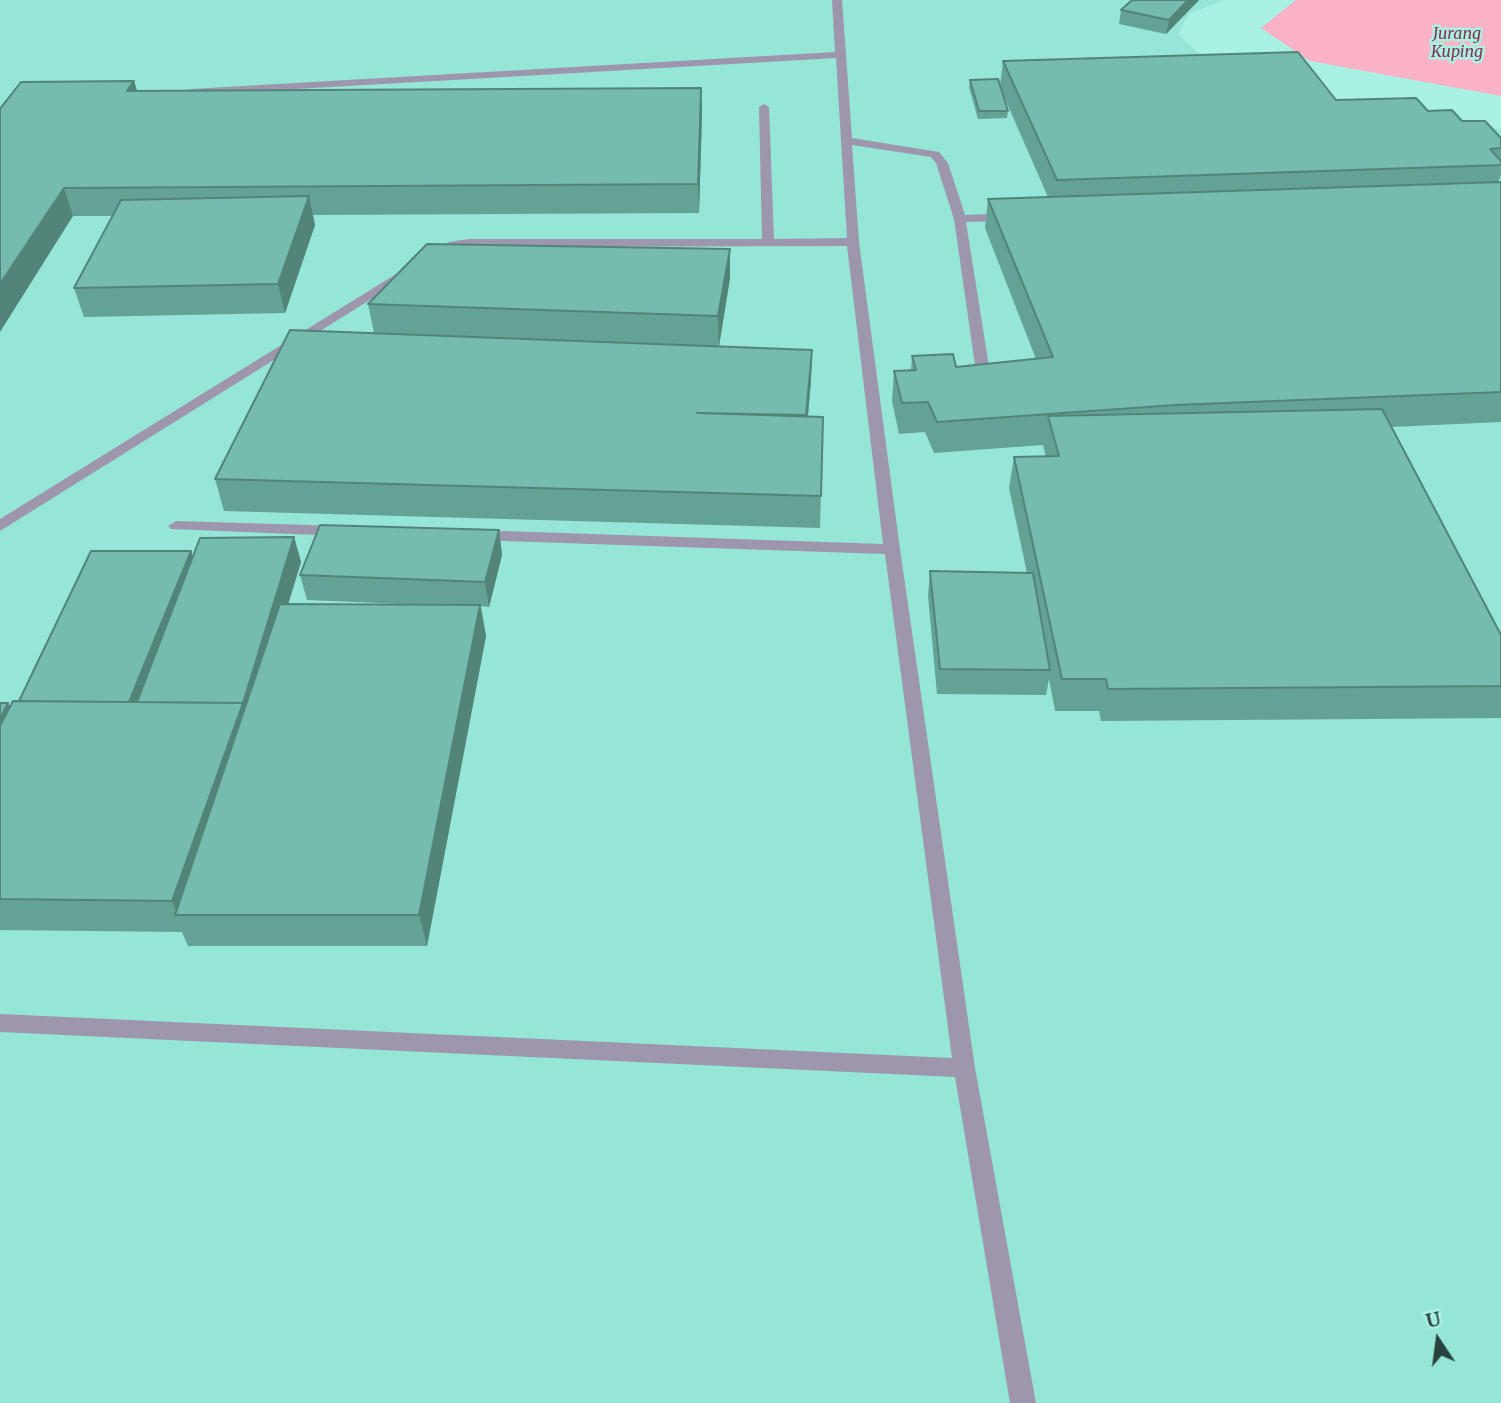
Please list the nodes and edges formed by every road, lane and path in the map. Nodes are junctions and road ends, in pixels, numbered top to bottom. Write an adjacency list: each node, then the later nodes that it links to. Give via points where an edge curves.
1 (837, 0): 2 (street)
2 (841, 55): 3 (street); 5 (street)
3 (177, 93)
4 (764, 107): 8 (street)
5 (847, 141): 7 (street, via 935,154); 9 (street)
6 (1016, 217): 7 (street)
7 (960, 219): 10 (street)
8 (768, 242): 9 (street); 11 (street, via 469,243 442,249)
9 (853, 242): 15 (street)
10 (984, 379)
11 (0, 526)
12 (176, 526): 13 (street)
13 (355, 531)
14 (465, 535): 15 (street)
15 (892, 549): 17 (street)
16 (0, 1023): 17 (street)
17 (964, 1068): 18 (street)
18 (1023, 1403)

